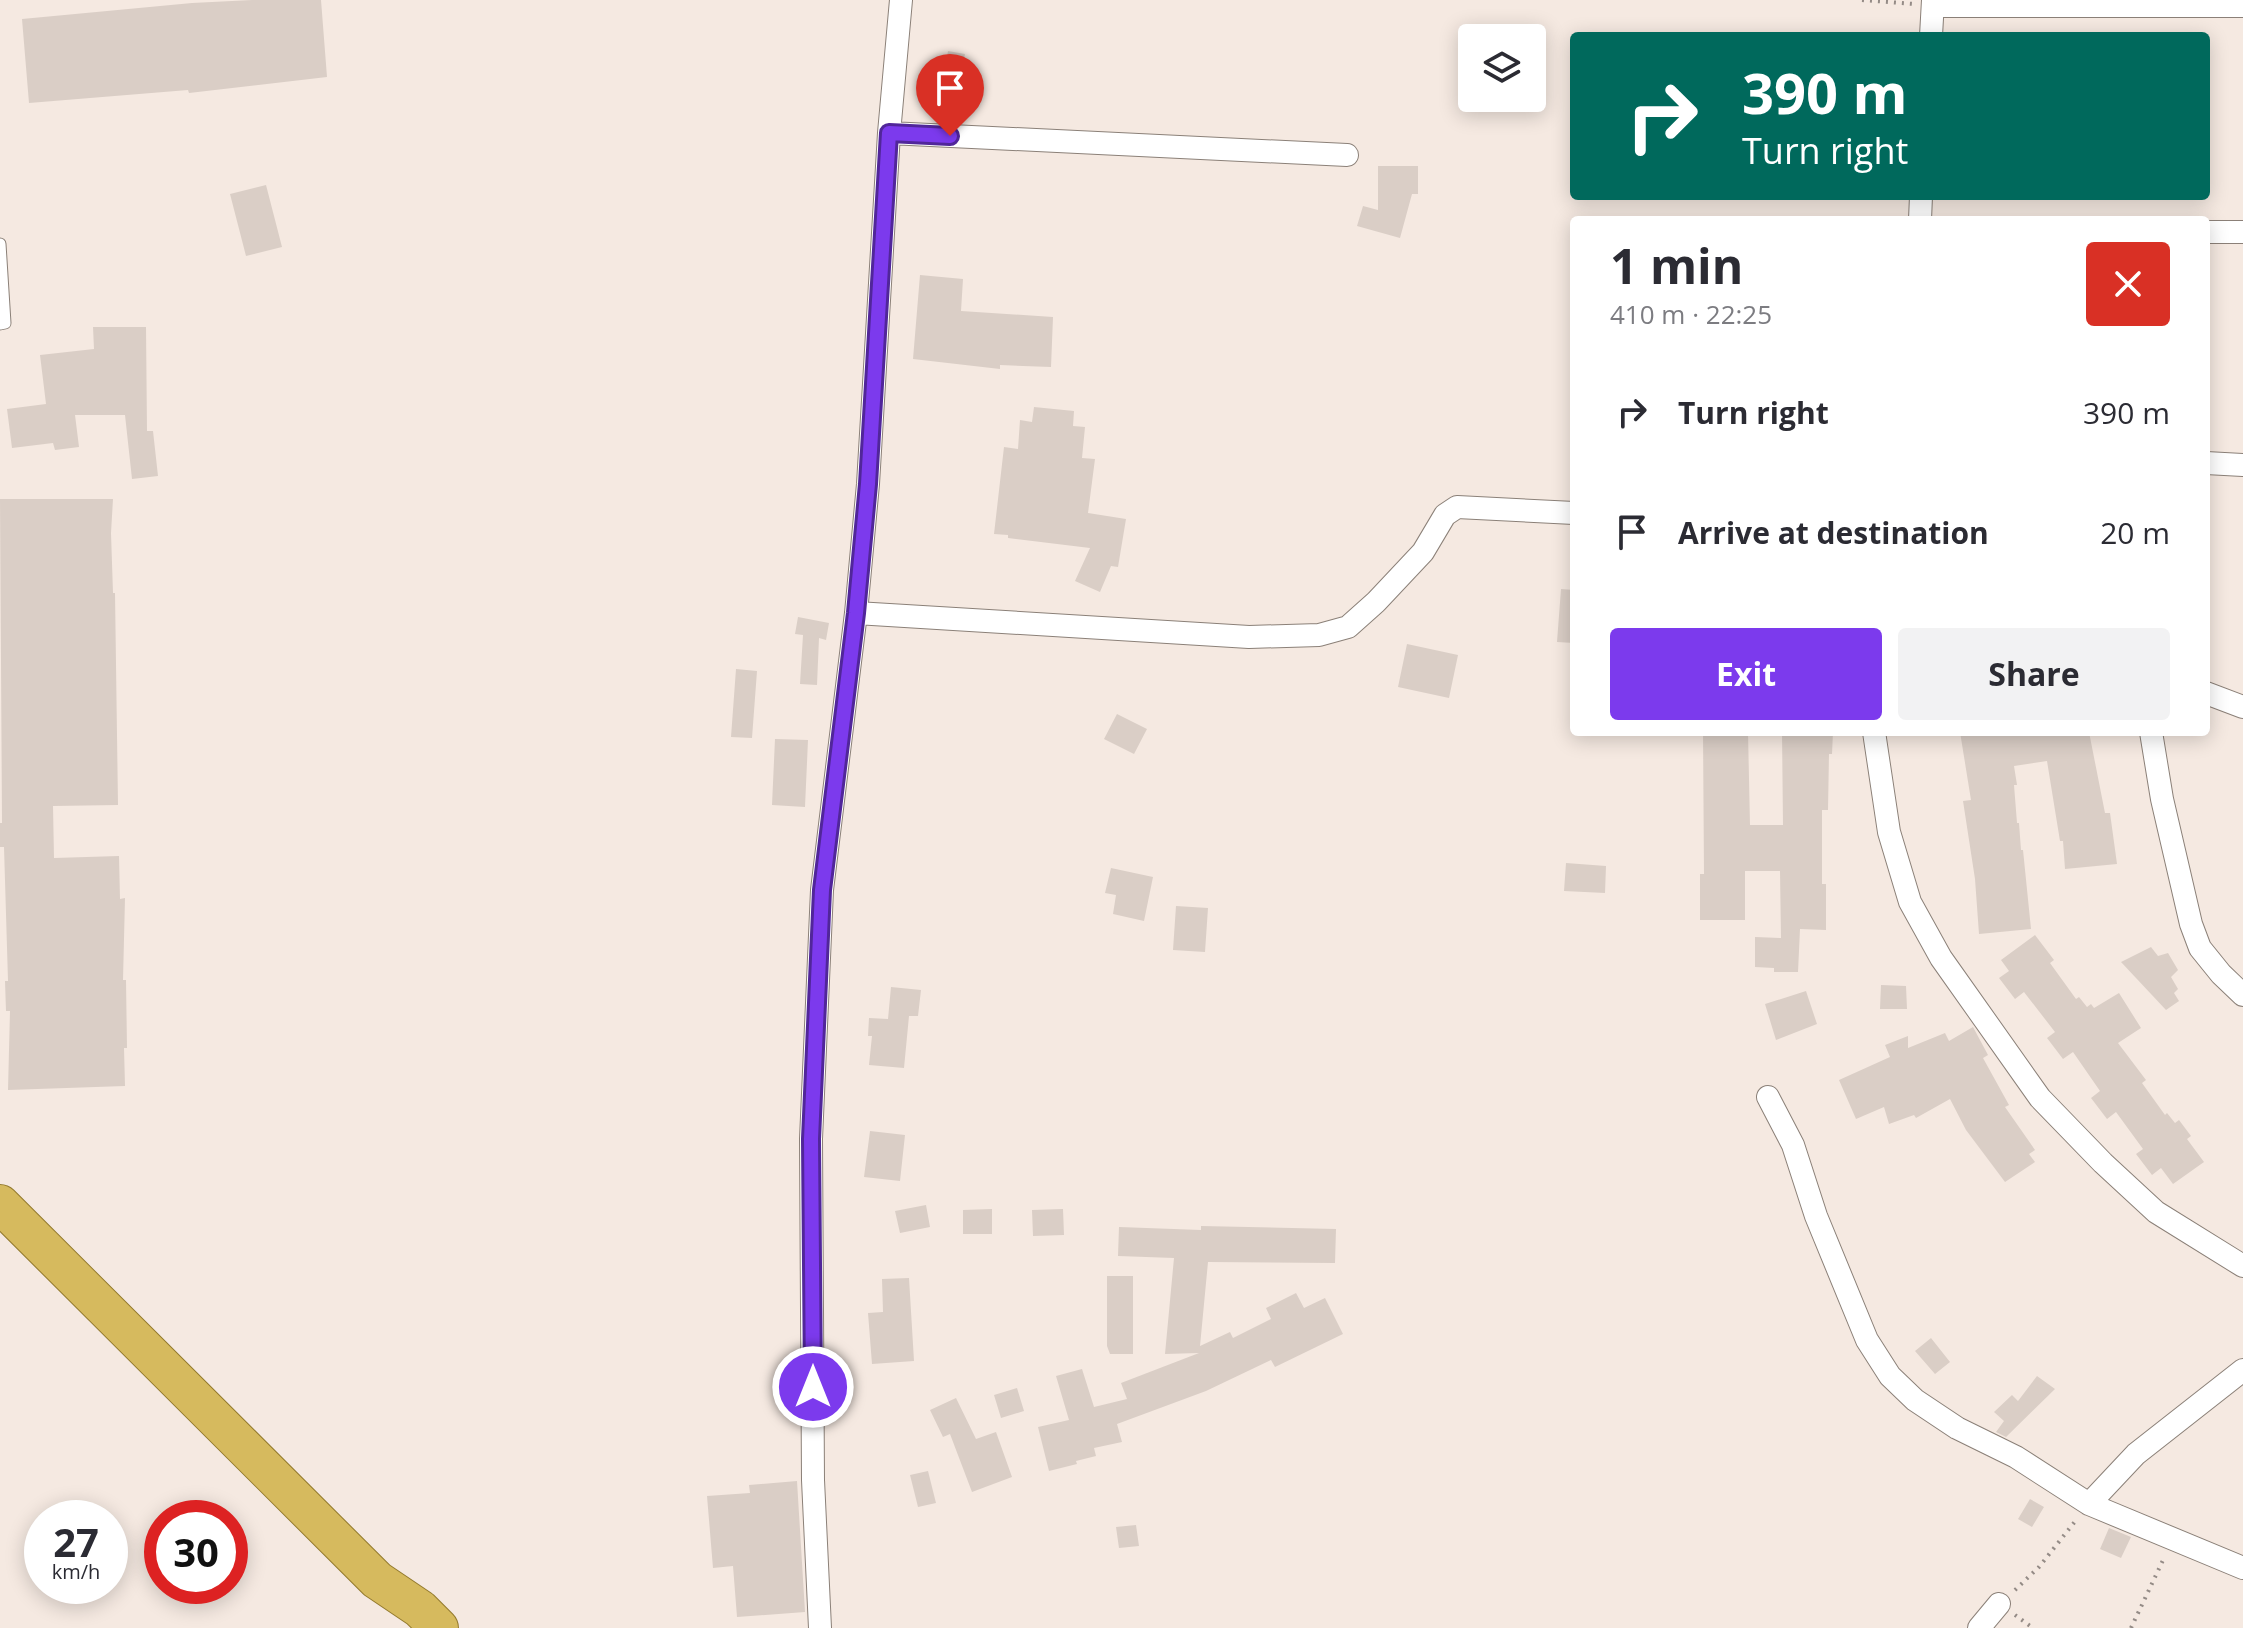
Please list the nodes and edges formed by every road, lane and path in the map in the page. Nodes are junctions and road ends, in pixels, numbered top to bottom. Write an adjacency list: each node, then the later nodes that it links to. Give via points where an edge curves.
1 (901, 0): 6 (street)
2 (1862, 0): 3 (path)
3 (1933, 3): 4 (street); 5 (street)
4 (2243, 6)
5 (1931, 32)
6 (889, 133): 7 (street); 15 (street)
7 (1347, 155)
8 (2210, 232): 9 (street)
9 (2243, 232)
10 (0, 244): 11 (lane, via 5,323)
11 (0, 324)
12 (2210, 463): 13 (street)
13 (2243, 465)
14 (1570, 513): 15 (street, via 1457,507 1376,602 1348,627 1319,635 1249,637)
15 (856, 613): 30 (street, via 822,890 811,1139 813,1480)
16 (2210, 695): 17 (street)
17 (2243, 707)
18 (1875, 736): 23 (street, via 1889,832 1910,902 1941,958 2040,1098 2103,1163 2156,1212)
19 (2152, 736): 20 (street, via 2191,924 2200,948)
20 (2243, 995)
21 (1768, 1097): 25 (street, via 1793,1145 1867,1340 1890,1376 1957,1428 2016,1457)
22 (0, 1204): 29 (highway, via 377,1580)
23 (2243, 1266)
24 (2243, 1370): 25 (street, via 2136,1454)
25 (2089, 1504): 26 (street); 28 (path, via 2039,1567)
26 (2174, 1540): 27 (street); 32 (path)
27 (2243, 1568)
28 (1999, 1604): 31 (street)
29 (429, 1618)
30 (820, 1628)
31 (1979, 1628)
32 (2131, 1628)

